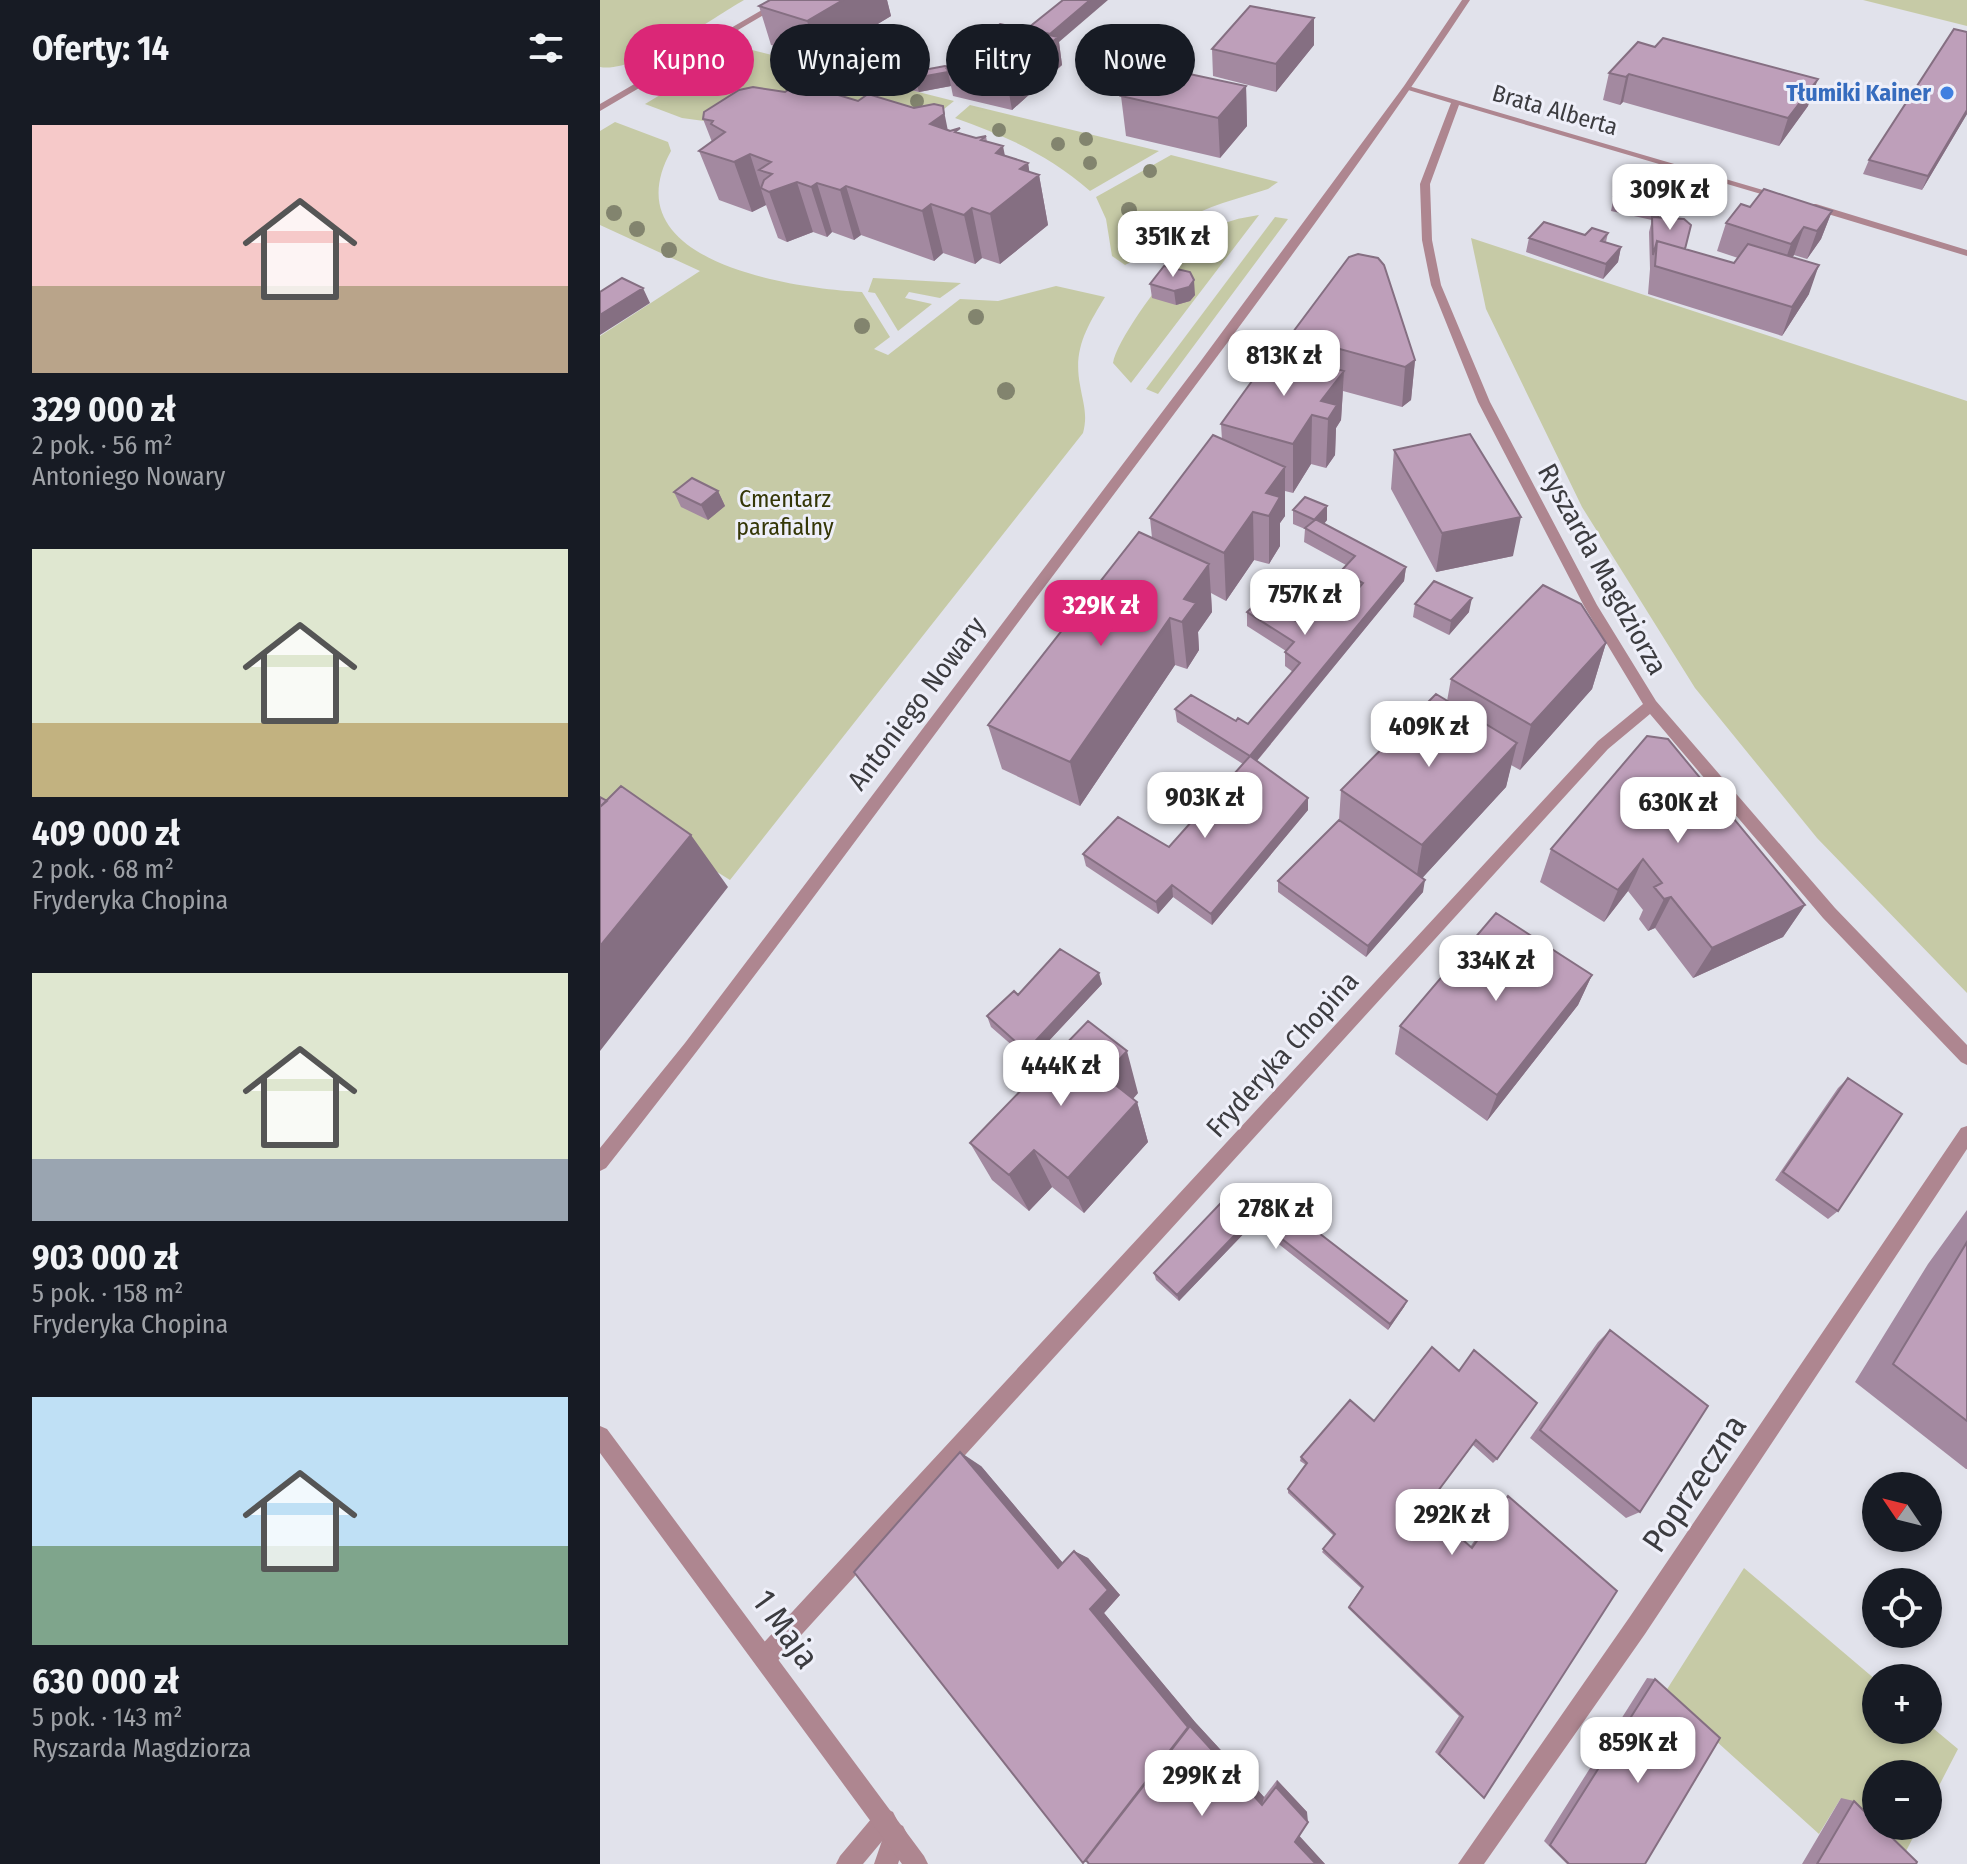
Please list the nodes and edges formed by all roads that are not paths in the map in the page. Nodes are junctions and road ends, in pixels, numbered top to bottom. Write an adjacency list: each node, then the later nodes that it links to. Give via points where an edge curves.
1 (785, 0): 5 (street)
2 (1466, 0): 3 (street, Antoniego Nowary)
3 (1408, 87): 6 (street, Brata Alberta); 12 (street, Antoniego Nowary)
4 (600, 91): 5 (street)
5 (617, 98): 7 (street)
6 (1456, 101): 8 (street, Brata Alberta); 9 (street, Ryszarda Magdziorza, via 1425,184 1427,240 1436,285 1484,402 1591,606)
7 (600, 108)
8 (1967, 253)
9 (1651, 705): 10 (street, Ryszarda Magdziorza, via 1829,913); 14 (street, Fryderyka Chopina, via 1603,745)
10 (1967, 1057)
11 (1967, 1134): 19 (street, Poprzeczna, via 1637,1626)
12 (600, 1162)
13 (600, 1436): 14 (street, 1 Maja)
14 (765, 1658): 15 (street, 1 Maja)
15 (890, 1827): 16 (street); 17 (street); 18 (street, 1 Maja)
16 (848, 1864)
17 (886, 1864)
18 (916, 1864)
19 (1470, 1864)

